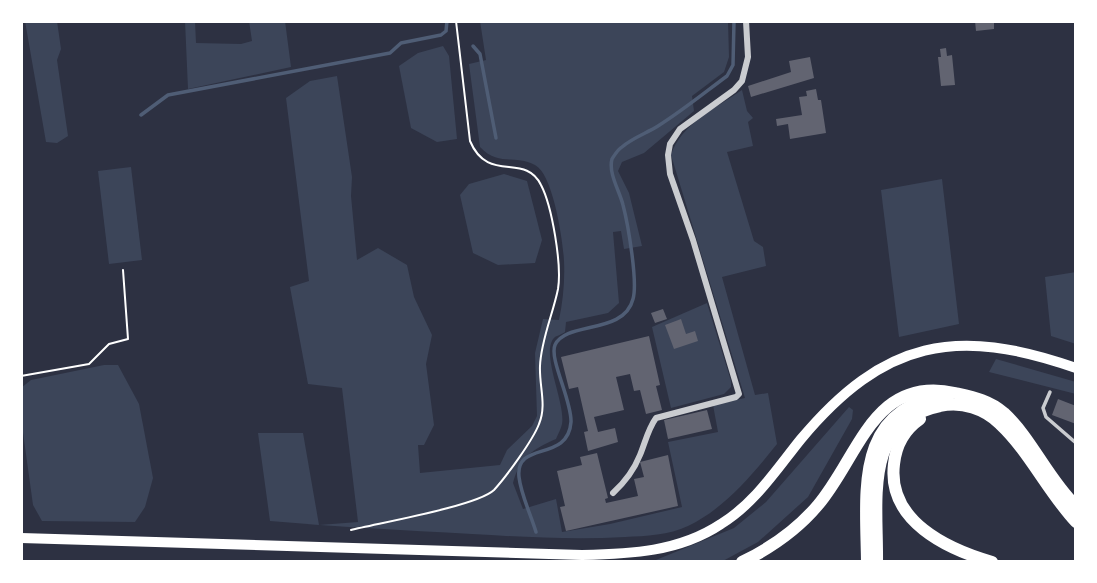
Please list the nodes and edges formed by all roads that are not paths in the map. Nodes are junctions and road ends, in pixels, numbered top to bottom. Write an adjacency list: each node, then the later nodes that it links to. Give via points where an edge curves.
1 (746, 21): 7 (street, via 748,57 742,81 680,129 668,155 739,394 656,418 631,473)
2 (1076, 368): 11 (main road, via 989,346 942,348 904,356 869,374 838,400 736,514 701,535 642,552 582,555)
3 (1050, 392): 6 (lane, via 1043,408 1046,417)
4 (958, 393): 8 (highway, via 984,400 1004,413); 10 (highway, via 918,402 880,434 867,470); 12 (highway, via 923,390 891,403 874,420 803,522)
5 (946, 404): 9 (highway, via 971,407 1000,424); 10 (highway, via 917,413 889,437 880,456); 15 (highway, via 915,423 901,439 893,474 898,496 911,519 937,540)
6 (1076, 443)
7 (613, 493)
8 (1076, 506)
9 (1076, 522)
10 (872, 529): 13 (highway); 14 (highway)
11 (21, 538)
12 (742, 562)
13 (867, 562)
14 (877, 562)
15 (992, 562)

